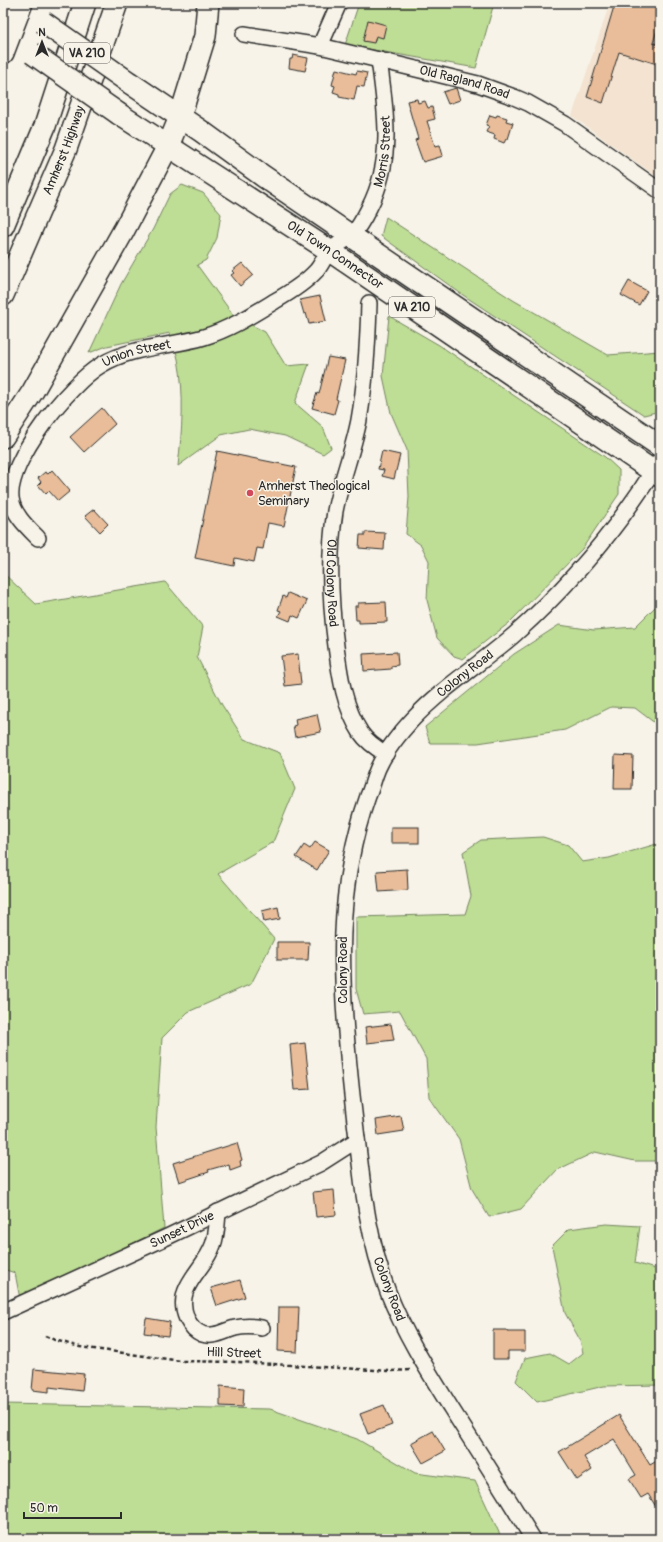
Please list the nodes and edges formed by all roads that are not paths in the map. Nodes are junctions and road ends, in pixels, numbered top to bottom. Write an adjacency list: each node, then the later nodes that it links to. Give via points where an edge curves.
1 (85, 3): 13 (highway, Amherst Highway, via 45,126)
2 (117, 3): 16 (highway, Amherst Highway, via 66,149)
3 (208, 3): 10 (highway, via 205,36)
4 (339, 3): 8 (street)
5 (22, 5): 7 (highway); 10 (highway, Old Town Connector / VA 210, bridge)
6 (244, 34): 8 (street, Old Ragland Road)
7 (6, 45): 11 (highway, Old Town Connector / VA 210, bridge, via 32,53)
8 (320, 46): 9 (street, Old Ragland Road)
9 (379, 60): 12 (street, Old Ragland Road, via 478,84 528,103 565,124); 14 (street, Morris Street, via 387,131 386,155 380,183 373,200)
10 (180, 117): 11 (highway); 14 (highway, Old Town Connector / VA 210)
11 (168, 146): 15 (highway, Old Town Connector / VA 210); 18 (highway, via 124,230)
12 (660, 191)
13 (3, 226)
14 (351, 236): 15 (street, Union Street); 19 (highway, Old Town Connector / VA 210)
15 (330, 251): 20 (highway, Old Town Connector / VA 210); 21 (street, Union Street, via 316,271 293,290 232,326 204,337 119,356 86,375 26,449 11,490 16,511 24,524)
16 (3, 295)
17 (369, 303): 22 (street, Old Colony Road, via 365,382 336,509 330,564 332,617 344,694 361,733 372,745)
18 (3, 437)
19 (660, 446)
20 (658, 469): 22 (street, Colony Road, via 618,523 550,601 514,635 431,701 413,719)
21 (38, 538)
22 (386, 754): 23 (street, Colony Road, via 359,822 346,891 342,935 344,1015)
23 (357, 1140): 24 (street, Sunset Drive, via 322,1163); 27 (street, Colony Road, via 366,1209 377,1258 402,1325)
24 (218, 1212): 25 (street, Sunset Drive); 26 (street, via 213,1245 186,1290 185,1314 189,1323 203,1334 214,1335 244,1326)
25 (3, 1312)
26 (262, 1328)
27 (533, 1539)

